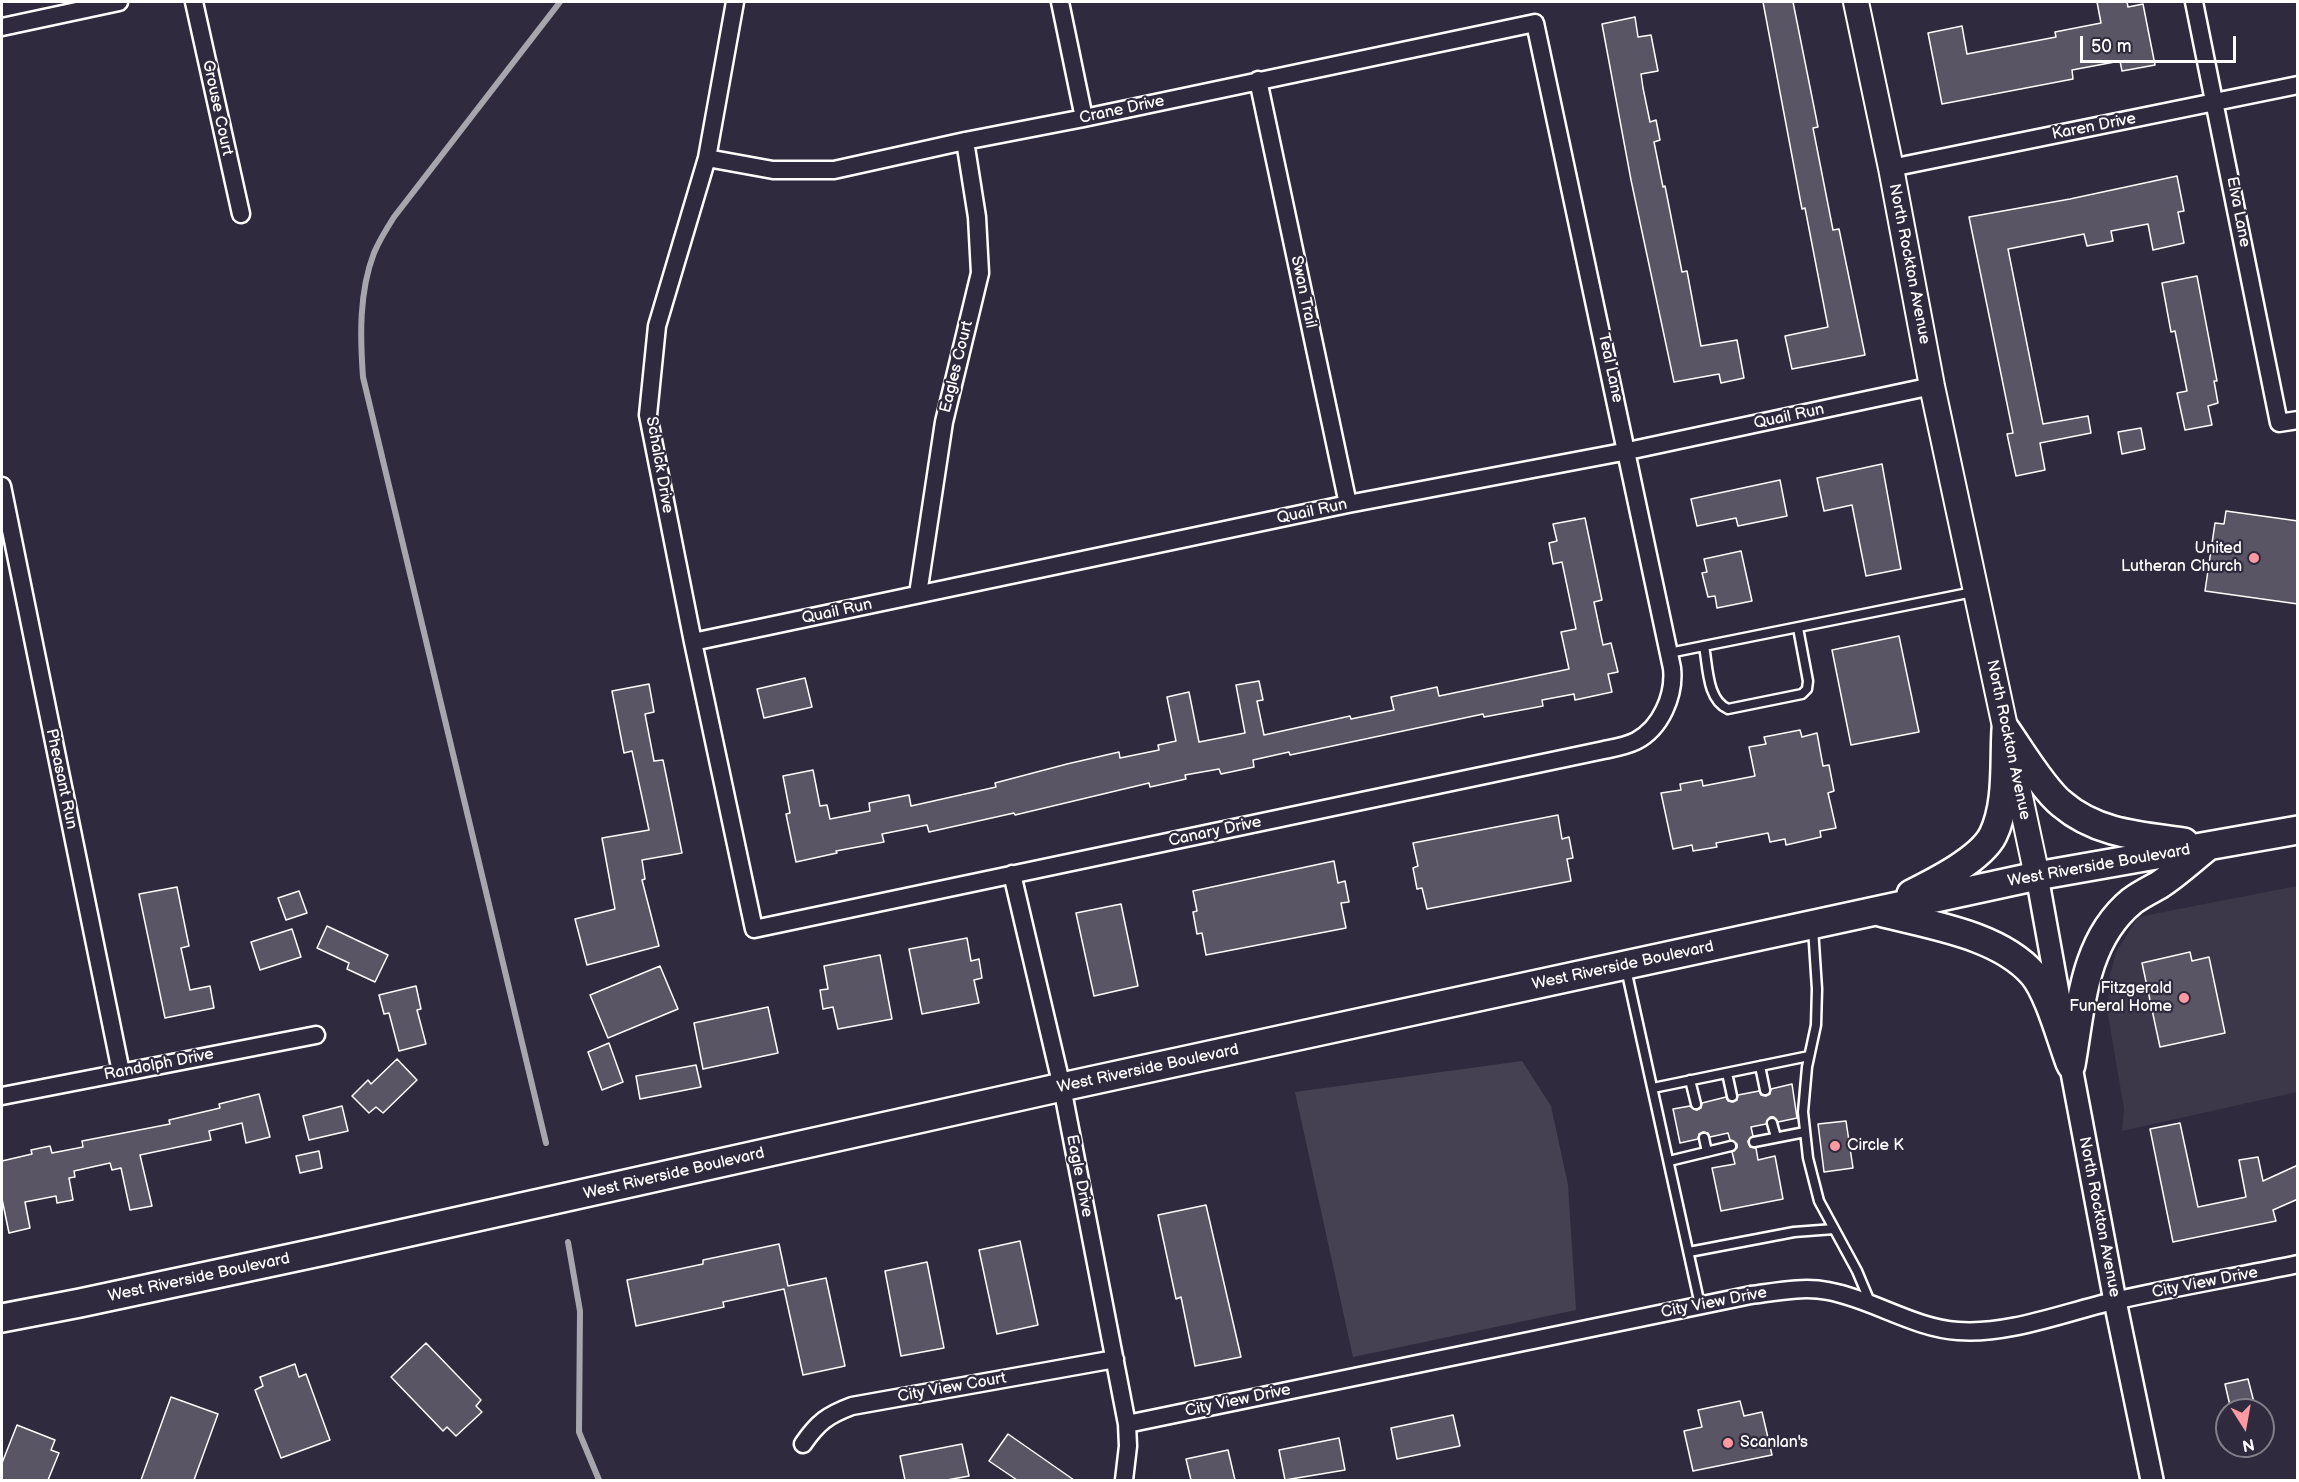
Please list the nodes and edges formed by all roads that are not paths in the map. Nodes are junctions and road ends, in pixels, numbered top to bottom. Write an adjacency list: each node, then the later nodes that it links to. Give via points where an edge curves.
1 (119, 2): 8 (street)
2 (194, 2): 16 (street, Grouse Court)
3 (735, 2): 14 (street, Schalck Drive)
4 (1060, 2): 12 (street)
5 (1856, 2): 15 (main road, North Rockton Avenue)
6 (2194, 2): 11 (street, Elva Lane)
7 (1535, 23): 9 (street, Crane Drive); 19 (street, Teal Lane)
8 (2, 27)
9 (1258, 80): 12 (street, Crane Drive); 21 (street, Swan Trail)
10 (2298, 85): 11 (street, Karen Drive)
11 (2216, 102): 15 (street, Karen Drive); 18 (street, Elva Lane, via 2279,423)
12 (1084, 118): 13 (street, Crane Drive)
13 (965, 141): 14 (street, Crane Drive, via 834,170 772,170); 23 (street, Eagles Court, via 977,217 980,273 944,422)
14 (707, 158): 25 (street, Schalck Drive, via 657,326 648,415)
15 (1891, 168): 17 (main road, North Rockton Avenue)
16 (241, 214)
17 (1932, 386): 19 (street, Quail Run); 22 (main road, North Rockton Avenue)
18 (2298, 420)
19 (1628, 451): 21 (street, Quail Run); 27 (street, Teal Lane)
20 (2, 486): 42 (street, Pheasant Run)
21 (1348, 504): 23 (street, Quail Run)
22 (1976, 591): 24 (lane); 29 (main road, North Rockton Avenue)
23 (918, 594): 25 (street, Quail Run)
24 (1798, 628): 26 (lane); 26 (lane, via 1807,689 1802,694 1728,709 1714,697)
25 (693, 642): 36 (street, Schalck Drive)
26 (1704, 646): 27 (lane)
27 (1669, 653): 28 (street, Teal Lane, via 1672,685)
28 (1663, 712): 32 (street, Canary Drive, via 1648,733 1621,746)
29 (2006, 730): 31 (main road, via 2060,803 2089,823 2122,834); 33 (main road, North Rockton Avenue); 34 (main road, via 2001,812 1992,837 1972,858 1940,879)
30 (2298, 830): 31 (main road, West Riverside Boulevard)
31 (2209, 845): 33 (main road, West Riverside Boulevard); 40 (main road, via 2161,884 2132,901 2099,941 2088,968)
32 (1012, 874): 36 (street, Canary Drive); 45 (street, Eagle Drive)
33 (2037, 876): 34 (main road, West Riverside Boulevard); 40 (street, North Rockton Avenue)
34 (1876, 911): 35 (main road, West Riverside Boulevard); 40 (main road, via 1983,940 2010,955 2033,974 2043,991)
35 (1813, 925): 37 (main road, West Riverside Boulevard); 39 (lane, via 1816,1025)
36 (754, 929)
37 (1626, 965): 45 (main road, West Riverside Boulevard); 46 (lane)
38 (316, 1035): 42 (street, Randolph Drive)
39 (1809, 1056): 41 (lane); 52 (lane, via 1803,1112)
40 (2071, 1065): 62 (street, North Rockton Avenue)
41 (1760, 1066): 43 (lane); 47 (lane)
42 (121, 1072): 48 (street, Randolph Drive)
43 (1727, 1073): 44 (lane); 49 (lane)
44 (1690, 1080): 46 (lane); 50 (lane)
45 (1062, 1087): 65 (main road, West Riverside Boulevard, via 313,1254); 66 (street, Eagle Drive)
46 (1653, 1088): 58 (lane)
47 (1765, 1090)
48 (2, 1096)
49 (1732, 1096)
50 (1696, 1104)
51 (1772, 1123): 53 (lane)
52 (1805, 1132): 53 (lane); 59 (lane, via 1819,1201)
53 (1776, 1137): 55 (lane)
54 (1704, 1138): 57 (lane)
55 (1754, 1142)
56 (1731, 1146): 57 (lane)
57 (1707, 1152): 58 (lane)
58 (1668, 1161): 60 (lane)
59 (1834, 1229): 60 (lane, via 1794,1232); 63 (lane)
60 (1689, 1252): 64 (lane)
61 (2298, 1264): 62 (street, City View Drive)
62 (2115, 1301): 63 (street, City View Drive, via 2001,1329 1958,1331 1921,1323); 70 (street, North Rockton Avenue)
63 (1871, 1303): 64 (street, City View Drive, via 1826,1290 1793,1290)
64 (1700, 1305): 67 (street, City View Drive)
65 (2, 1318)
66 (1115, 1359): 67 (street, Eagle Drive); 68 (street, City View Court, via 852,1406 832,1413)
67 (1127, 1424): 69 (street, Eagle Drive)
68 (803, 1444)
69 (1124, 1480)
70 (2152, 1480)

